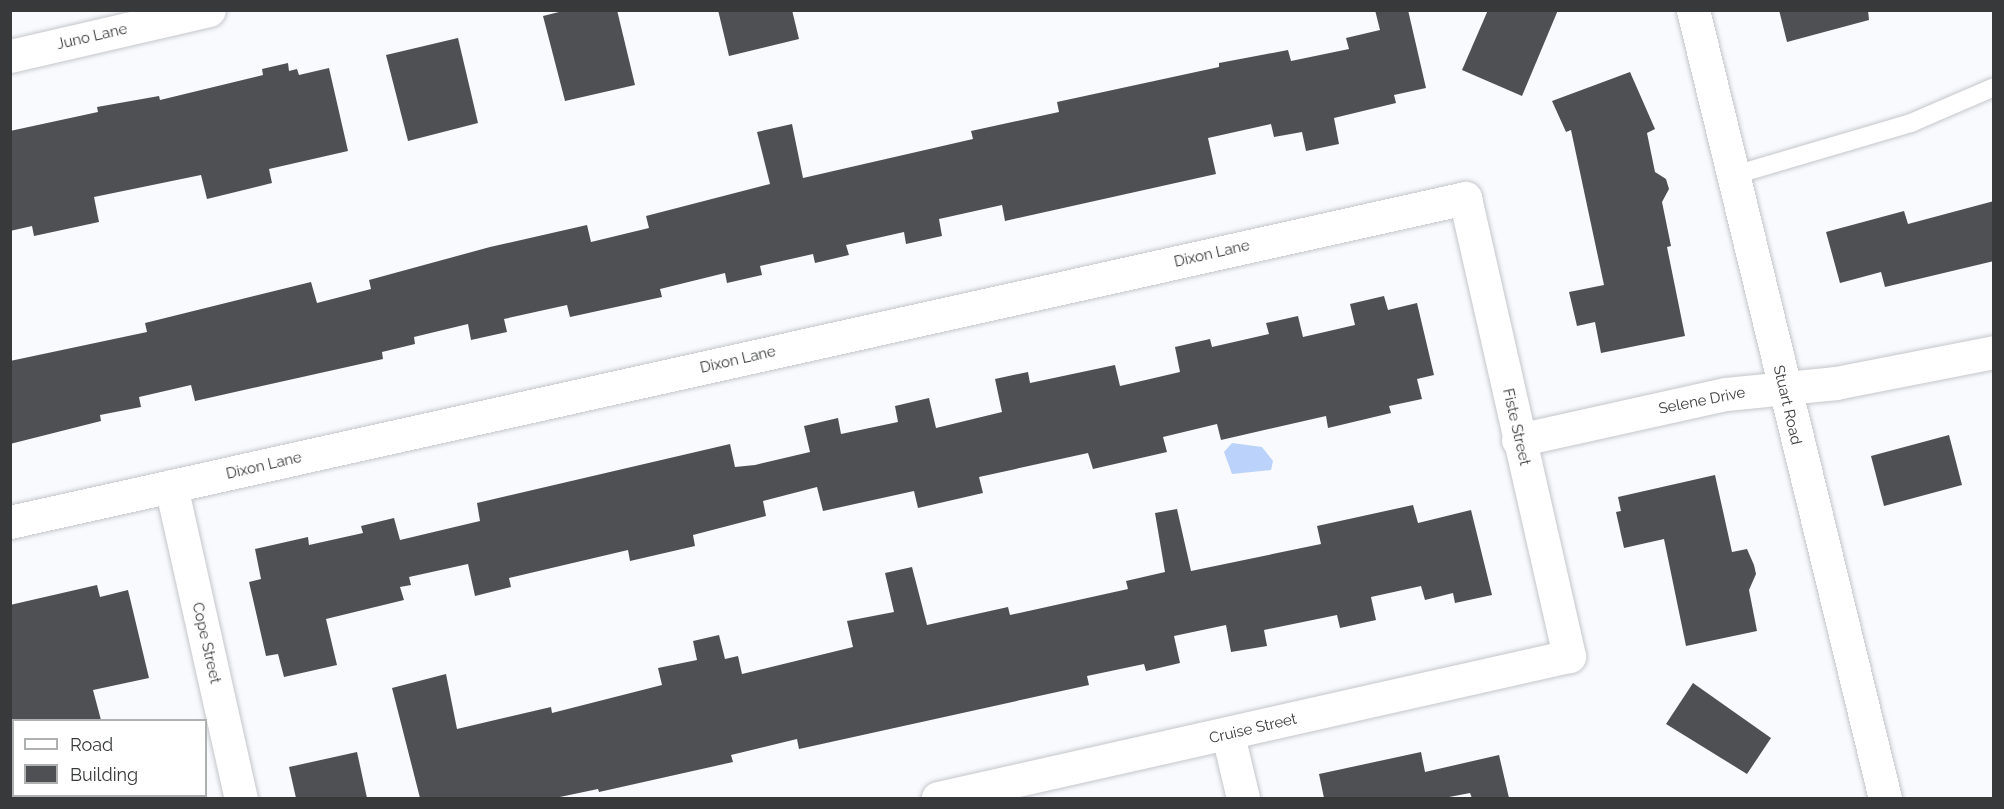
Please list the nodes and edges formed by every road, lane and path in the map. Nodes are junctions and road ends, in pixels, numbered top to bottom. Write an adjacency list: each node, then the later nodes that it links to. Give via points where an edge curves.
1 (209, 10): 3 (street, Juno Lane)
2 (1693, 10): 5 (street, Stuart Road)
3 (10, 56)
4 (1994, 87): 5 (lane, via 1911,123)
5 (1731, 176): 8 (street, Stuart Road)
6 (1465, 198): 9 (street, Fiste Street); 10 (street, Dixon Lane)
7 (1994, 351): 8 (street, Selene Drive)
8 (1784, 388): 9 (street, Selene Drive, via 1726,394); 17 (street, Stuart Road)
9 (1518, 440): 12 (street, Fiste Street)
10 (171, 486): 11 (street, Dixon Lane); 14 (street, Cope Street)
11 (10, 522)
12 (1569, 656): 13 (street, Cruise Street)
13 (1228, 735): 15 (street, Cruise Street); 16 (street)
14 (241, 798)
15 (938, 798)
16 (1243, 798)
17 (1885, 798)

